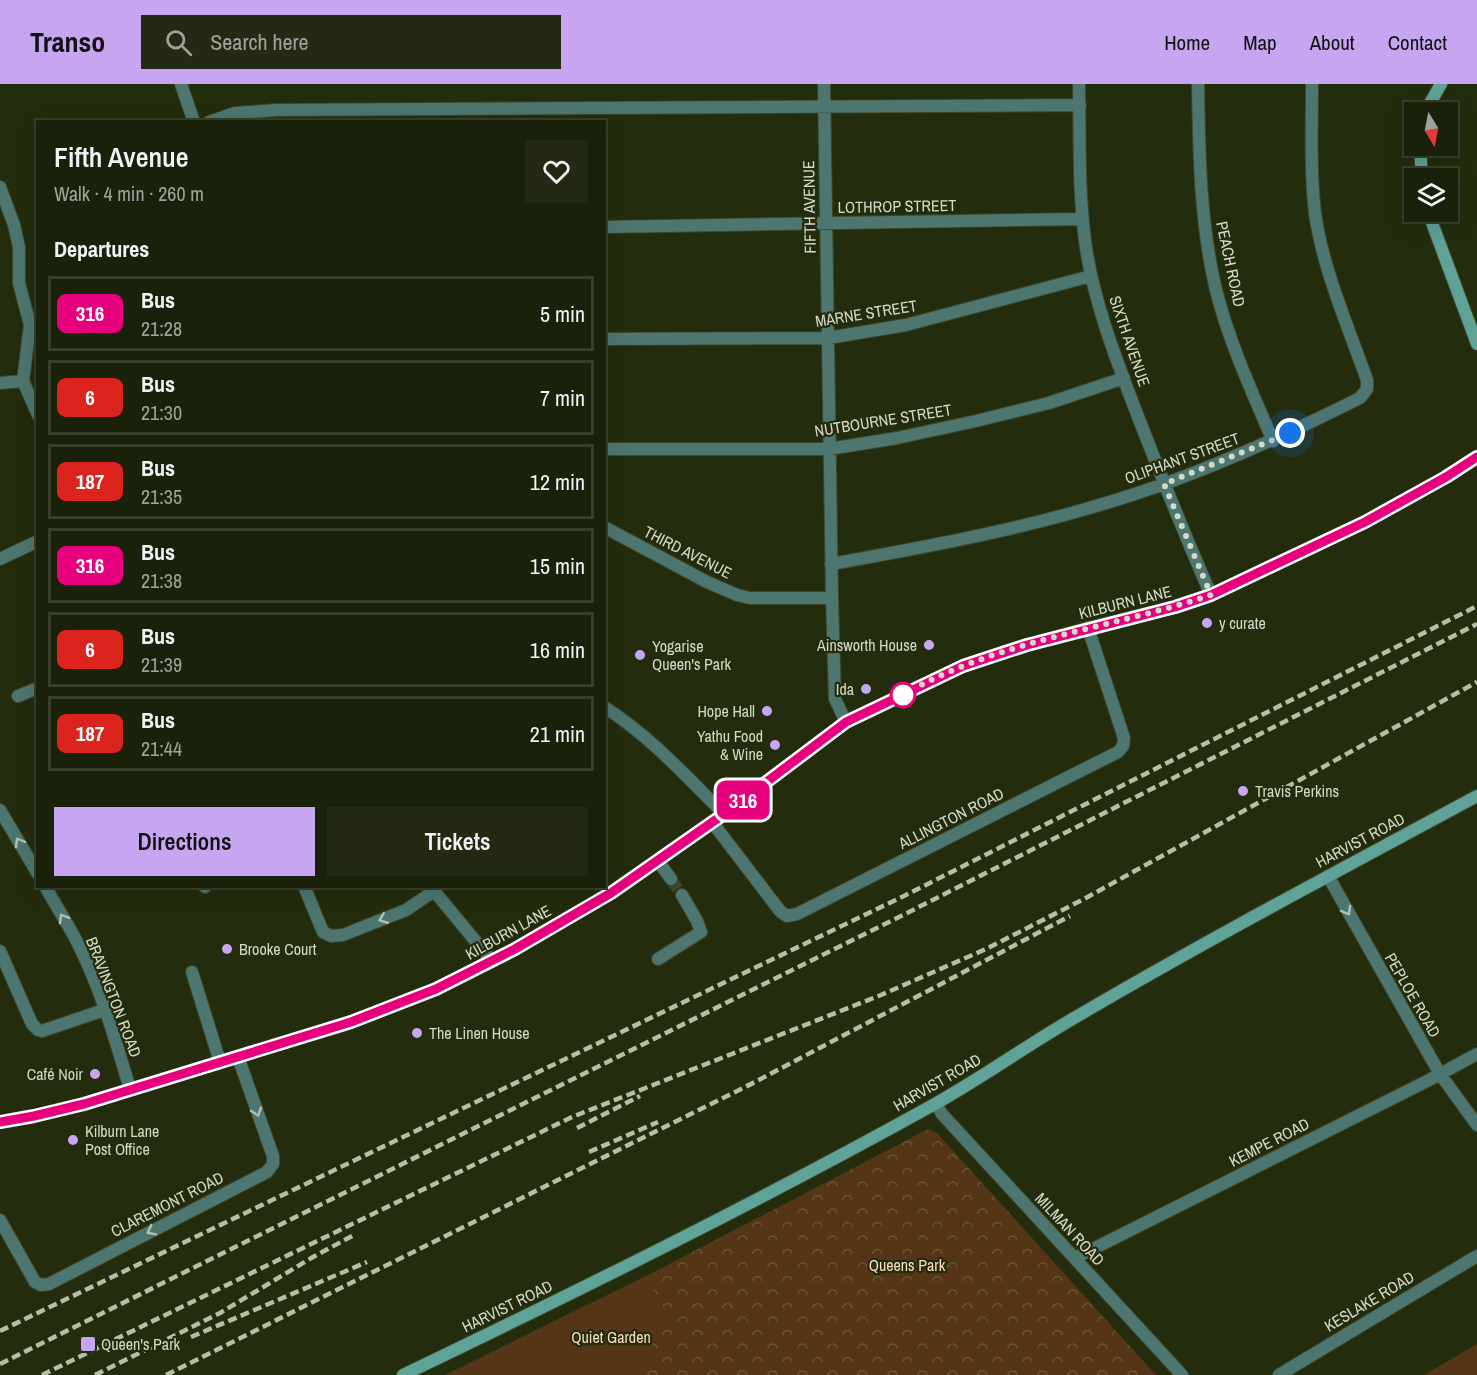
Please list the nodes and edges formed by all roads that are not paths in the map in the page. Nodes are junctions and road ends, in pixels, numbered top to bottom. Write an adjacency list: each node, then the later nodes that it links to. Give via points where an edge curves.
1 (181, 84): 10 (street)
2 (824, 84): 9 (street, FIFTH AVENUE)
3 (1079, 84): 8 (street, SIXTH AVENUE)
4 (1198, 84): 25 (street, PEACH ROAD, via 1201,192 1216,291 1244,375)
5 (1312, 84): 25 (street, OLIPHANT STREET, via 1316,214 1325,259 1367,389 1360,398)
6 (1441, 84): 7 (main road)
7 (1431, 102)
8 (1080, 105): 9 (street); 13 (street, SIXTH AVENUE)
9 (825, 106): 11 (street, via 246,111); 15 (street, FIFTH AVENUE)
10 (193, 120)
11 (216, 120)
12 (0, 188): 22 (street, via 19,246 18,283 30,325)
13 (1083, 219): 15 (street, LOTHROP STREET); 17 (street, SIXTH AVENUE)
14 (1432, 222): 20 (main road)
15 (826, 224): 16 (street, LOTHROP STREET); 18 (street, FIFTH AVENUE)
16 (606, 227)
17 (1091, 276): 18 (street, MARNE STREET, via 906,325); 21 (street, SIXTH AVENUE)
18 (828, 338): 19 (street, MARNE STREET); 27 (street, FIFTH AVENUE)
19 (606, 339)
20 (1477, 344)
21 (1124, 378): 27 (street, NUTBOURNE STREET, via 976,422); 29 (street, SIXTH AVENUE)
22 (23, 381): 23 (street); 24 (street)
23 (0, 383)
24 (36, 410)
25 (1273, 441): 29 (street, OLIPHANT STREET)
26 (606, 449): 27 (street, NUTBOURNE STREET)
27 (829, 449): 33 (street, FIFTH AVENUE)
28 (1477, 457): 34 (main road, KILBURN LANE, via 1365,522)
29 (1164, 484): 33 (street, OLIPHANT STREET, via 1012,528); 34 (street, SIXTH AVENUE)
30 (606, 528): 35 (street, THIRD AVENUE, via 737,595)
31 (36, 542): 32 (street)
32 (0, 558)
33 (831, 564): 35 (street, FIFTH AVENUE)
34 (1211, 595): 36 (main road, KILBURN LANE)
35 (832, 598): 40 (street, FIFTH AVENUE, via 835,699)
36 (1088, 628): 40 (main road, KILBURN LANE, via 963,666); 44 (street, ALLINGTON ROAD, via 1124,738 1118,752 787,916)
37 (36, 689): 38 (street)
38 (18, 696)
39 (606, 708): 43 (street, via 674,764)
40 (846, 722): 43 (main road, KILBURN LANE)
41 (1477, 796): 47 (main road, HARVIST ROAD)
42 (0, 810): 46 (street, one-way to 42)
43 (724, 814): 44 (main road, KILBURN LANE)
44 (712, 822): 45 (main road, KILBURN LANE)
45 (658, 861): 48 (street); 55 (main road, KILBURN LANE, via 611,893)
46 (36, 871)
47 (1328, 876): 61 (street, PEPLOE ROAD, one-way to 61); 63 (main road, HARVIST ROAD, via 1069,1021)
48 (671, 879)
49 (46, 888): 57 (street, BRAVINGTON ROAD, one-way to 49, via 76,939)
50 (305, 888): 51 (street, one-way to 50, via 406,910 331,936 323,932)
51 (432, 889): 55 (street)
52 (682, 895): 54 (street, via 701,932)
53 (0, 951): 57 (street, via 38,1030)
54 (658, 959)
55 (492, 961): 59 (main road, KILBURN LANE, via 410,1001)
56 (192, 972): 60 (street)
57 (104, 1010): 62 (street, BRAVINGTON ROAD)
58 (1477, 1054): 61 (street, KEMPE ROAD)
59 (238, 1057): 60 (main road, KILBURN LANE); 66 (street, CLAREMONT ROAD, one-way to 66, via 273,1156 267,1172 49,1284 35,1282)
60 (220, 1062): 62 (main road, KILBURN LANE)
61 (1440, 1074): 65 (street, PEPLOE ROAD); 68 (street, KEMPE ROAD)
62 (130, 1089): 64 (main road, KILBURN LANE, via 54,1112)
63 (936, 1104): 68 (street, MILMAN ROAD); 69 (main road, HARVIST ROAD, via 786,1184)
64 (0, 1122)
65 (1477, 1125)
66 (0, 1220)
67 (1477, 1256): 71 (street, KESLAKE ROAD)
68 (1075, 1258): 70 (street, MILMAN ROAD)
69 (403, 1375)
70 (1182, 1375)
71 (1279, 1375)

